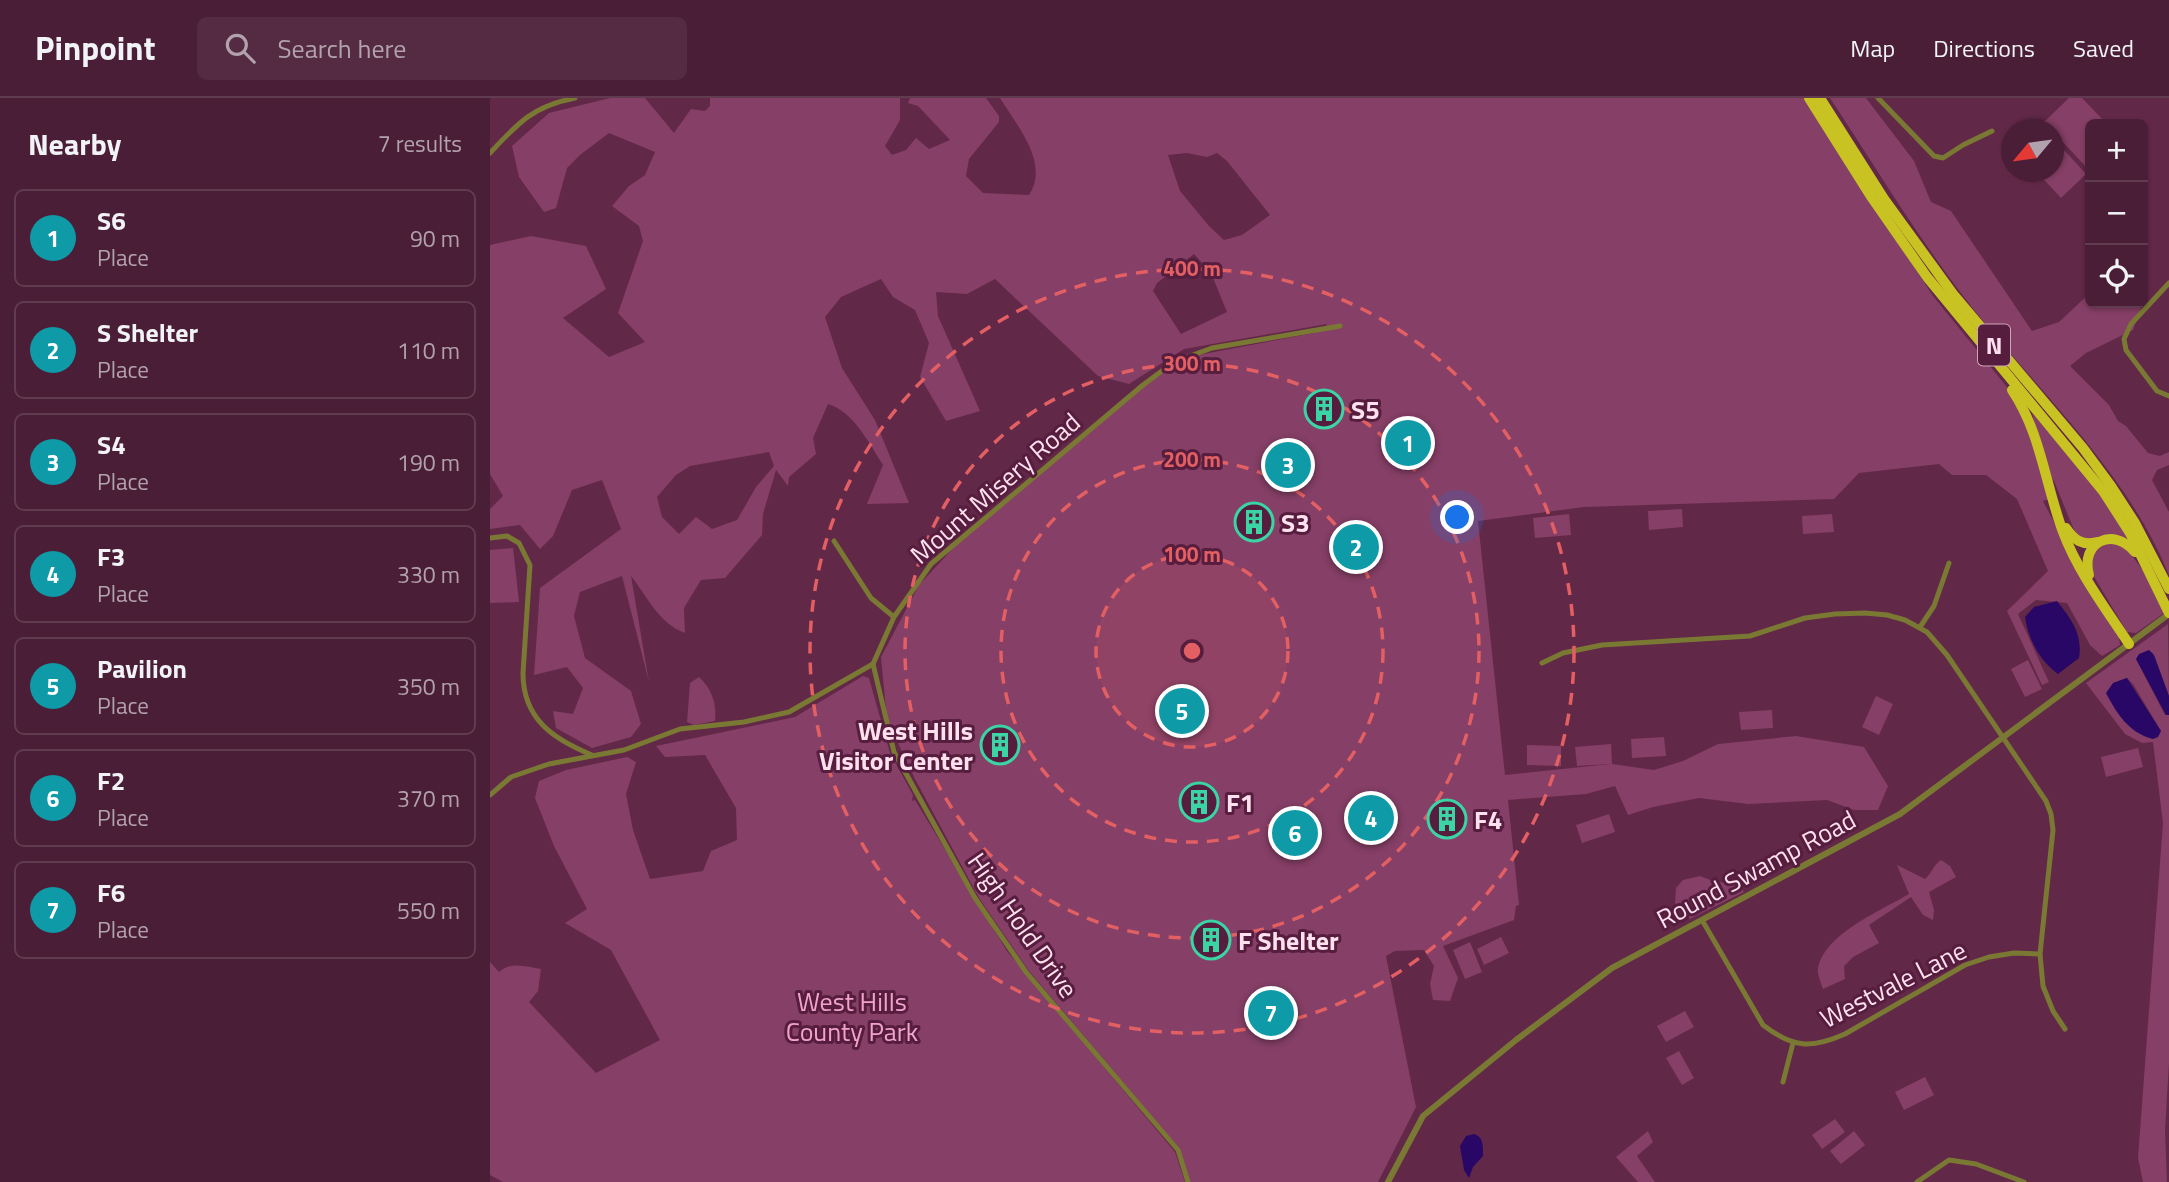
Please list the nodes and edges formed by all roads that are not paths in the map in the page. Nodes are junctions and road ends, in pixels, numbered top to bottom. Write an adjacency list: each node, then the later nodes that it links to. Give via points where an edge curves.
1 (575, 98): 6 (street, via 528,114)
2 (1809, 98): 9 (highway, N, via 1902,242)
3 (1820, 98): 18 (highway, N, via 1884,200 1953,294 2111,486 2141,533)
4 (1878, 98): 5 (street, via 1934,156 1943,158)
5 (1992, 131)
6 (490, 153)
7 (2169, 284): 10 (street, via 2124,339 2126,350 2157,391)
8 (1340, 326): 20 (street, Mount Misery Road, via 1212,348 1174,362 931,564)
9 (1975, 338): 11 (highway, via 2031,421); 16 (highway, N, via 2104,491)
10 (2169, 396)
11 (2057, 513): 14 (highway, via 2075,539 2089,544); 17 (highway, via 2072,553)
12 (490, 538): 26 (street, via 507,536 519,543 530,565 523,673 530,708 552,735)
13 (834, 541): 20 (street, via 871,598)
14 (2099, 541): 16 (highway, via 2113,538 2128,544); 17 (highway, via 2087,561)
15 (1949, 563): 21 (street, via 1934,606)
16 (2157, 584): 18 (highway, N)
17 (2096, 592): 22 (highway)
18 (2166, 593): 19 (highway, N)
19 (2169, 613): 22 (street, Round Swamp Road)
20 (894, 617): 24 (street, Mount Misery Road)
21 (1920, 627): 23 (street, via 1887,615 1835,614 1805,618 1750,636 1602,645 1563,653); 25 (street, via 1947,655)
22 (2129, 644): 25 (street, Round Swamp Road)
23 (1542, 663)
24 (873, 664): 26 (street, via 789,712 680,729 624,750); 33 (street, High Hold Drive, via 894,752 975,898 1026,972 1178,1150)
25 (2003, 738): 28 (street, Round Swamp Road, via 1900,814); 29 (street, via 2052,814)
26 (592, 755): 27 (street, via 512,777)
27 (490, 795)
28 (1702, 920): 31 (street, Westvale Lane, via 1763,1025); 34 (street, Round Swamp Road, via 1612,968 1423,1116)
29 (2040, 954): 30 (street, via 2043,986); 31 (street, Westvale Lane, via 2003,955 1965,965 1845,1034 1808,1045)
30 (2065, 1030)
31 (1793, 1042): 32 (street)
32 (1783, 1082)
33 (1188, 1182)
34 (1388, 1182)
35 (1917, 1182): 36 (street, via 1950,1160 1976,1164)
36 (2024, 1182)

